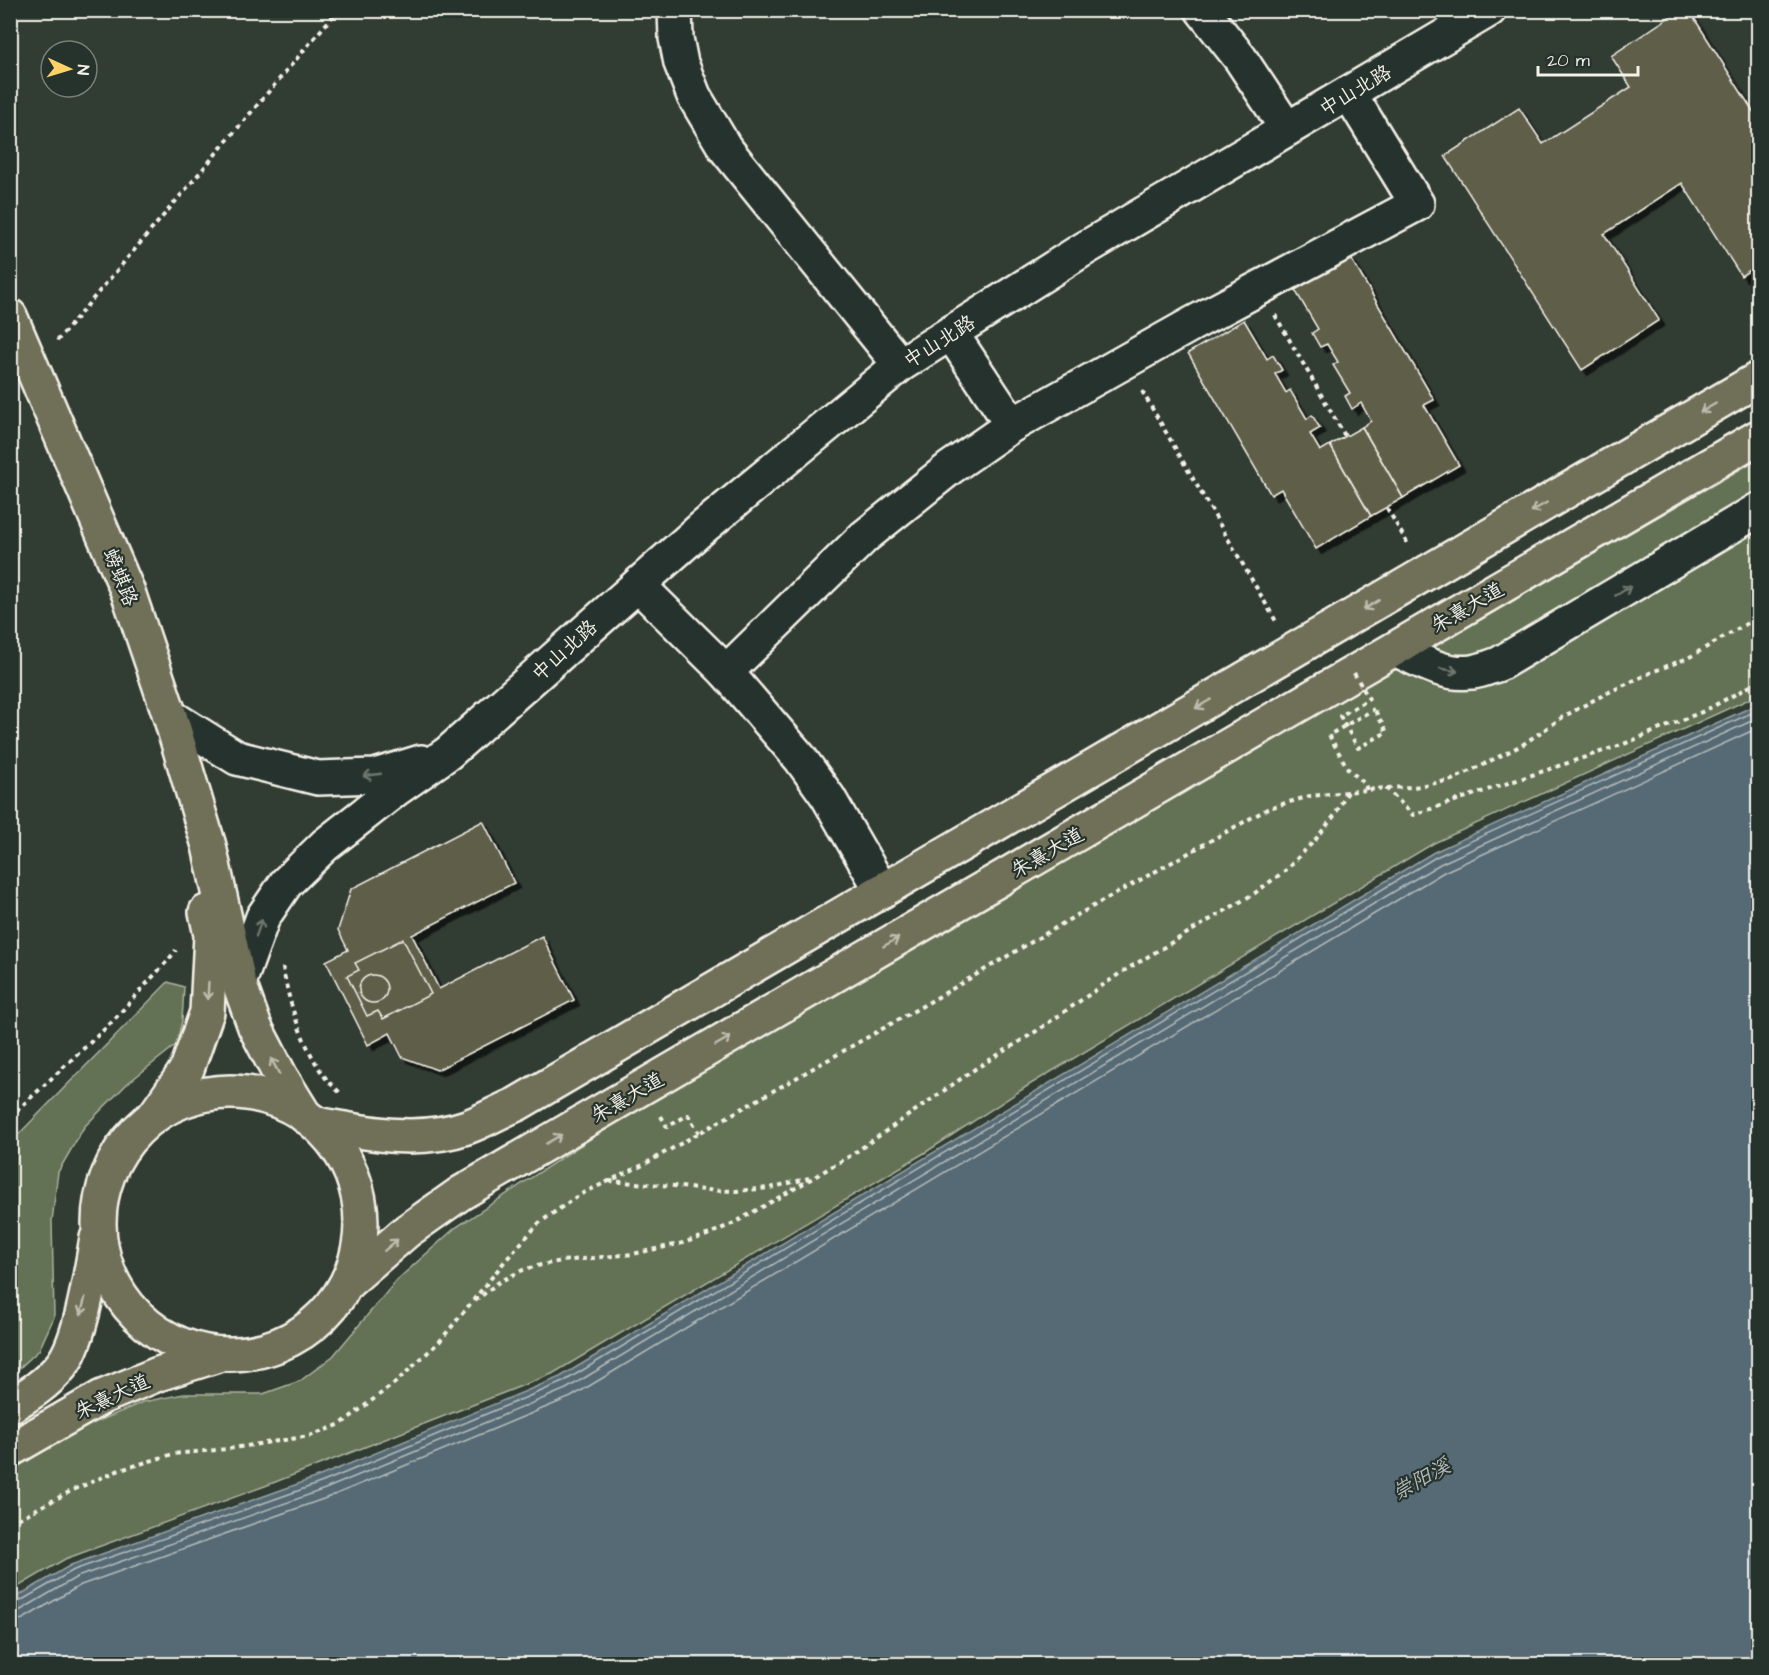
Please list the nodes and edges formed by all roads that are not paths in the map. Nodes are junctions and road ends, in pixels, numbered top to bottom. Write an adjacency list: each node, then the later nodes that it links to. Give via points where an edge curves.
1 (675, 10): 8 (street, via 681,63 693,96 724,148)
2 (1202, 10): 5 (street, via 1240,58)
3 (1489, 10): 4 (street, 中山北路)
4 (1348, 93): 5 (street, 中山北路); 11 (street, via 1417,204)
5 (1287, 129): 7 (street, 中山北路)
6 (10, 316): 9 (main road, 螃蜞路)
7 (951, 333): 8 (street, 中山北路); 11 (street)
8 (900, 365): 14 (street, 中山北路)
9 (22, 367): 17 (main road, 螃蜞路, via 128,592); 19 (main road, via 102,568)
10 (1758, 379): 20 (main road, one-way to 20)
11 (1012, 425): 16 (street, via 950,468 864,537)
12 (1758, 437): 15 (main road, 朱熹大道)
13 (1758, 510): 15 (street, one-way to 13, via 1449,672 1471,672 1499,664)
14 (638, 585): 16 (street); 18 (street, 中山北路)
15 (1395, 649): 25 (main road, 朱熹大道, one-way to 15, via 407,1231 461,1193)
16 (726, 672): 20 (street, via 828,797)
17 (170, 716): 18 (street, one-way to 17, via 375,776 318,778 237,758); 19 (main road, 螃蜞路)
18 (448, 753): 21 (street, 中山北路, one-way to 18, via 264,917 286,883 325,845)
19 (202, 848): 21 (main road); 22 (main road, one-way to 22, via 211,935 207,1012 187,1069)
20 (882, 891): 23 (main road, via 517,1104 466,1127 424,1136 372,1135)
21 (239, 983): 23 (main road, one-way to 21, via 281,1077 255,1027)
22 (155, 1115): 23 (main road, via 184,1100 214,1093 246,1093 278,1100); 24 (main road, via 131,1138 113,1164 102,1196)
23 (311, 1120): 25 (main road, via 344,1158 359,1198 360,1242)
24 (99, 1228): 26 (main road, via 106,1266 123,1300 149,1328 182,1346); 27 (main road, one-way to 27, via 75,1337 62,1364 38,1390)
25 (347, 1283): 26 (main road, via 324,1315 294,1339 258,1353)
26 (219, 1355): 28 (main road, 朱熹大道, via 102,1397)
27 (10, 1406)
28 (10, 1450)

